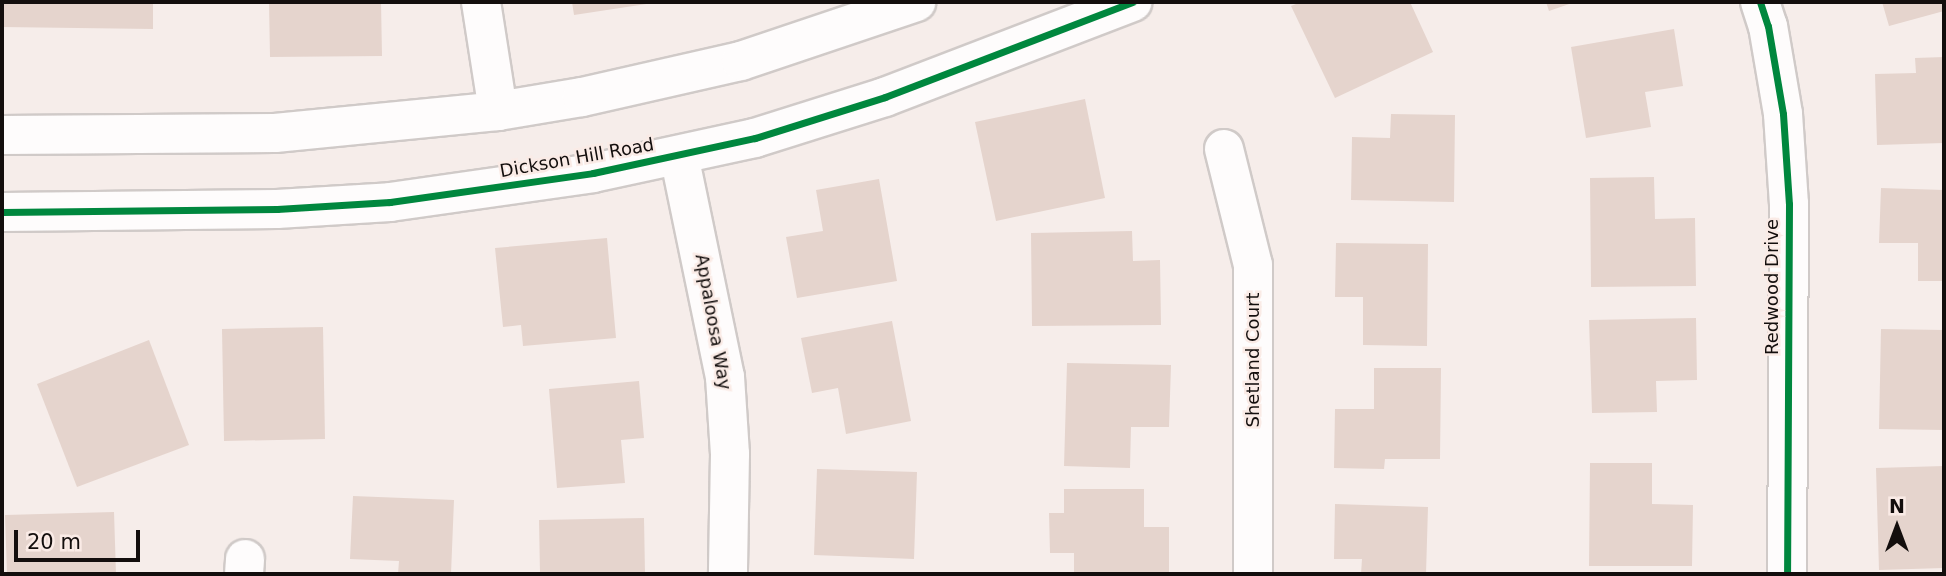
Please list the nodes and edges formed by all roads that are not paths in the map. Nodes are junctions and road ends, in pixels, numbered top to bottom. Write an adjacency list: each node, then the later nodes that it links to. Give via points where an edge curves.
1 (481, 2): 5 (street)
2 (916, 2): 5 (street, via 741,61 594,95)
3 (1132, 2): 8 (street, Dickson Hill Road, via 885,97 755,138)
4 (1760, 2): 12 (street, Redwood Drive, via 1783,114 1789,204)
5 (498, 111): 6 (street, via 275,133)
6 (2, 135)
7 (1224, 149): 11 (street, Shetland Court, via 1253,265)
8 (679, 155): 9 (street, Dickson Hill Road, via 593,173 390,202 277,209); 10 (street, Appaloosa Way, via 725,377 730,454)
9 (2, 212)
10 (728, 574)
11 (1253, 574)
12 (1787, 574)

